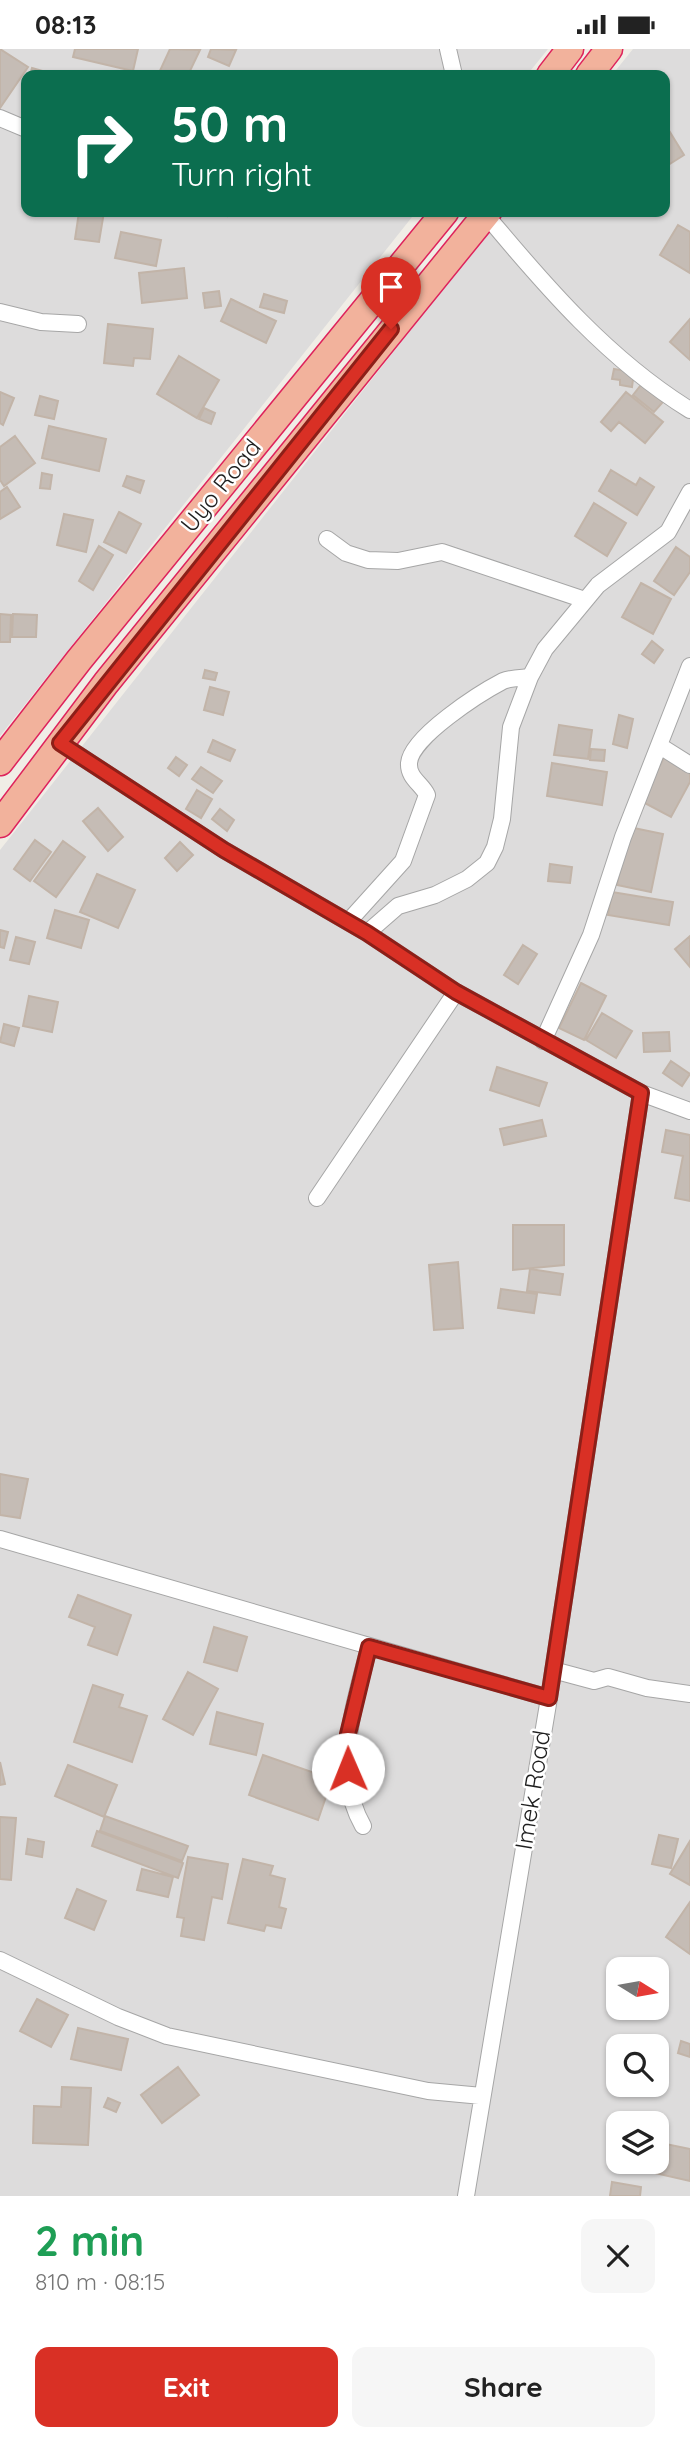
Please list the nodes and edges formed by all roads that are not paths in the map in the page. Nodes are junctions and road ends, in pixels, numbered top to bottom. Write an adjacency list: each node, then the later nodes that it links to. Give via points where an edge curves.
1 (448, 49): 4 (street)
2 (570, 49): 5 (highway)
3 (609, 49): 6 (highway)
4 (453, 70)
5 (554, 70)
6 (593, 70)
7 (0, 118): 8 (street)
8 (21, 127)
9 (440, 217): 20 (highway, Uyo Road)
10 (484, 217): 21 (highway, Uyo Road)
11 (490, 217): 14 (street, via 555,298 623,359)
12 (0, 312): 13 (street, via 41,322)
13 (78, 324)
14 (690, 410)
15 (690, 492): 17 (street, via 668,532)
16 (327, 539): 17 (street, via 346,553 368,560 398,561 442,552)
17 (585, 600): 19 (street, via 545,649)
18 (690, 666): 22 (street)
19 (530, 677): 26 (street, via 505,680 475,698 413,750 408,764 413,780 427,795 407,852 397,871); 27 (street, via 511,727 502,820 487,863 467,879 398,906)
20 (9, 738): 23 (highway, Uyo Road)
21 (60, 743): 25 (highway, Uyo Road); 26 (street, via 224,850)
22 (660, 746): 24 (street); 29 (street, via 623,837 591,935)
23 (0, 762)
24 (690, 765)
25 (0, 824)
26 (348, 922): 27 (street)
27 (367, 933): 28 (street)
28 (456, 992): 29 (street); 32 (street)
29 (543, 1041): 30 (street)
30 (641, 1093): 31 (street); 35 (street, Imek Road)
31 (690, 1111)
32 (317, 1198)
33 (0, 1539): 34 (street)
34 (369, 1647): 37 (street); 38 (street, via 347,1755 354,1809)
35 (553, 1670): 36 (street, via 594,1681 608,1677); 37 (street, Imek Road)
36 (690, 1694)
37 (549, 1698): 40 (street, Imek Road)
38 (363, 1826)
39 (0, 1960): 40 (street, via 167,2036 428,2091)
40 (482, 2096): 41 (street, Imek Road)
41 (466, 2196)

